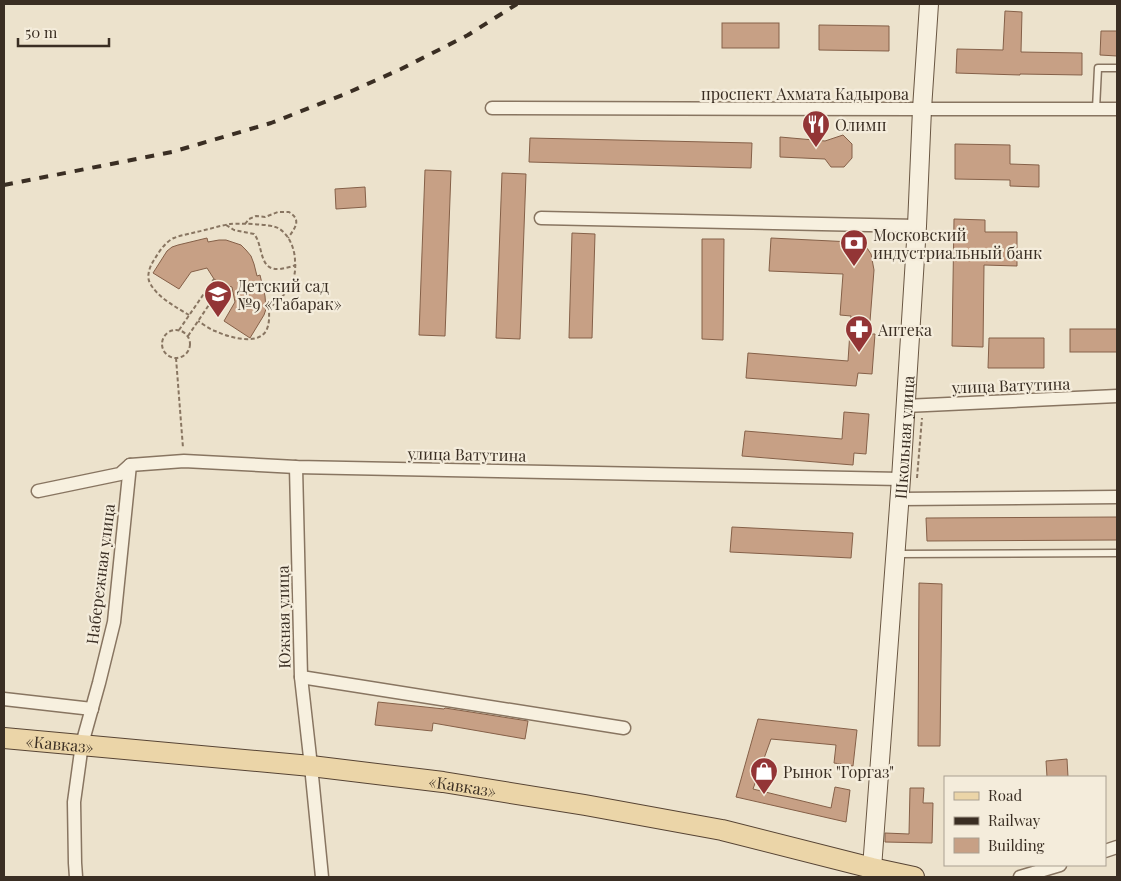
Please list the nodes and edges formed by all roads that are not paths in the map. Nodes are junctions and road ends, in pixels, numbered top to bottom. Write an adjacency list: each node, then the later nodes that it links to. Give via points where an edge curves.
1 (929, 4): 5 (street, Школьная улица)
2 (1117, 68): 6 (lane, via 1098,68)
3 (492, 108): 5 (street, проспект Ахмата Кадырова)
4 (1117, 108): 6 (street, проспект Ахмата Кадырова)
5 (922, 109): 6 (street, проспект Ахмата Кадырова); 8 (street, Школьная улица)
6 (1096, 109)
7 (541, 218): 8 (street)
8 (917, 226): 10 (street, Школьная улица)
9 (1117, 396): 10 (street, улица Ватутина)
10 (905, 406): 13 (street, Школьная улица)
11 (130, 465): 12 (street, улица Ватутина, via 184,460); 14 (street, улица Ватутина, via 120,474); 21 (street, Набережная улица, via 114,622)
12 (296, 467): 13 (street, улица Ватутина); 19 (street, Южная улица)
13 (909, 482): 16 (street, Школьная улица)
14 (38, 491)
15 (1117, 497): 16 (street)
16 (899, 499): 18 (street, Школьная улица)
17 (1117, 553): 18 (lane)
18 (895, 554): 27 (street, Школьная улица)
19 (301, 677): 22 (street); 25 (street, Южная улица)
20 (4, 699): 21 (street)
21 (92, 708): 24 (street, Набережная улица)
22 (624, 728)
23 (4, 738): 24 (main road, «Кавказ»)
24 (82, 744): 25 (main road, «Кавказ»); 28 (street, Набережная улица, via 74,802)
25 (311, 766): 27 (main road, «Кавказ», via 443,782 722,830); 29 (street, Южная улица)
26 (1057, 866): 31 (street)
27 (869, 873): 30 (main road, «Кавказ»)
28 (76, 877)
29 (322, 877)
30 (914, 877)
31 (1020, 877)

